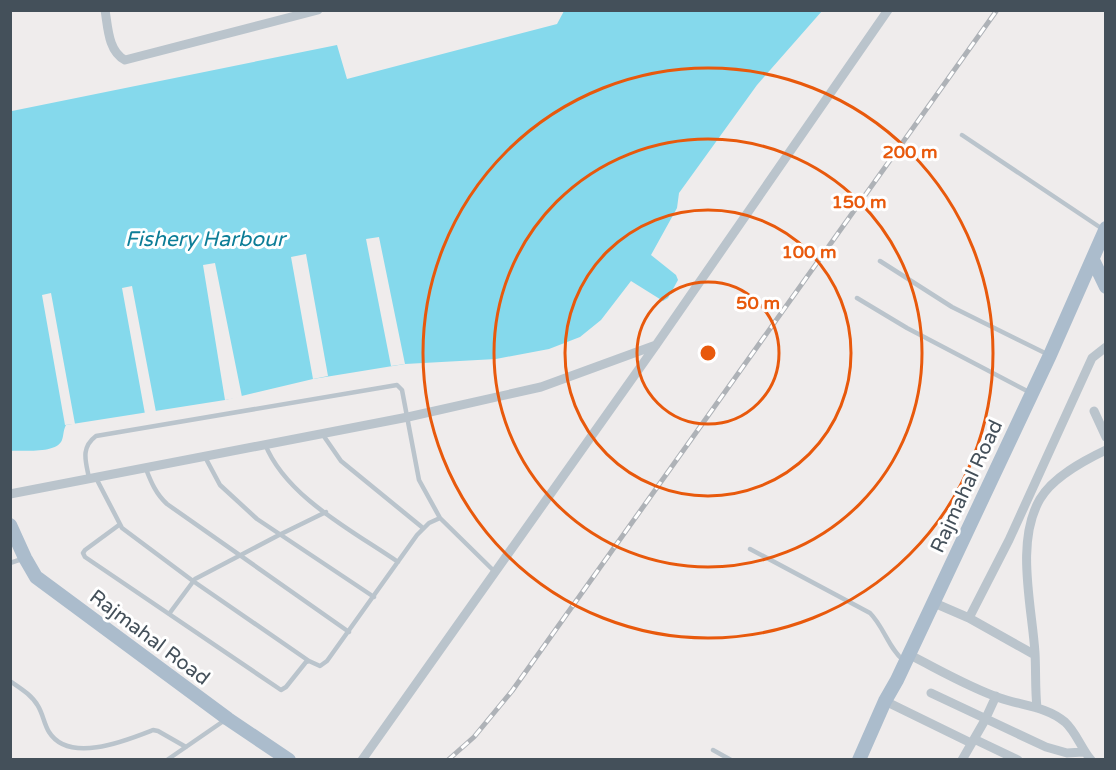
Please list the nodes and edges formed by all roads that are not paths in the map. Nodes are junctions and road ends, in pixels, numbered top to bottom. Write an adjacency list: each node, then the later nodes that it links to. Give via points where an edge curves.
1 (105, 10): 2 (street, via 112,44 125,60)
2 (318, 10)
3 (888, 10): 10 (street)
4 (962, 135): 5 (lane)
5 (1105, 230): 6 (main road, Rajmahal Road)
6 (1093, 260): 8 (main road); 12 (main road, Rajmahal Road)
7 (880, 261): 12 (lane, via 952,307)
8 (1106, 287)
9 (857, 298): 13 (lane)
10 (656, 345): 15 (street, via 541,387); 35 (street)
11 (1106, 347): 40 (street, via 1092,358)
12 (1050, 355): 13 (main road, Rajmahal Road)
13 (1032, 393): 38 (main road, Rajmahal Road)
14 (1094, 411): 17 (street)
15 (408, 417): 16 (street); 22 (lane, via 402,390 397,385 96,436 84,453); 25 (lane, via 417,472)
16 (322, 433): 18 (street); 28 (lane, via 340,461)
17 (1106, 438)
18 (266, 444): 20 (street); 24 (lane, via 286,479)
19 (1106, 450): 42 (street, via 1053,483 1034,513 1027,553)
20 (205, 456): 21 (street); 29 (lane, via 226,492)
21 (146, 467): 22 (street); 31 (lane, via 161,498)
22 (92, 478): 23 (street); 27 (lane)
23 (10, 494)
24 (326, 512): 29 (lane); 34 (lane)
25 (440, 518): 28 (lane); 35 (lane)
26 (10, 525): 32 (main road, Rajmahal Road)
27 (119, 525): 36 (lane); 39 (lane, via 85,550 85,557)
28 (423, 528): 34 (lane)
29 (279, 534): 31 (lane); 37 (lane)
30 (750, 549): 43 (lane, via 870,613 893,649)
31 (239, 556): 36 (lane); 41 (lane)
32 (25, 558): 33 (lane); 50 (main road, Rajmahal Road, via 36,577)
33 (10, 562)
34 (398, 562): 37 (lane)
35 (495, 572): 58 (street)
36 (193, 581): 39 (lane); 44 (lane)
37 (374, 597): 41 (lane)
38 (932, 602): 40 (street); 43 (main road, Rajmahal Road)
39 (169, 614): 44 (lane, via 278,689 284,689)
40 (969, 618): 42 (street)
41 (349, 632): 44 (lane, via 324,664)
42 (1035, 655): 49 (street)
43 (906, 658): 47 (street); 48 (main road, Rajmahal Road)
44 (309, 661)
45 (10, 681): 53 (lane, via 33,699 50,733 68,746 101,747 153,730)
46 (931, 693): 51 (street)
47 (996, 696): 49 (street); 51 (street)
48 (885, 701): 52 (street); 60 (main road, Rajmahal Road)
49 (1037, 708): 55 (street, via 1065,722)
50 (228, 719): 53 (lane); 57 (main road, Rajmahal Road)
51 (985, 720): 52 (street); 55 (street, via 1047,747 1067,753)
52 (972, 741): 61 (street); 62 (street)
53 (186, 747): 56 (lane)
54 (713, 750): 59 (lane)
55 (1083, 752): 63 (street)
56 (167, 759)
57 (289, 759)
58 (362, 759)
59 (731, 759)
60 (859, 759)
61 (962, 759)
62 (1018, 759)
63 (1091, 759)

